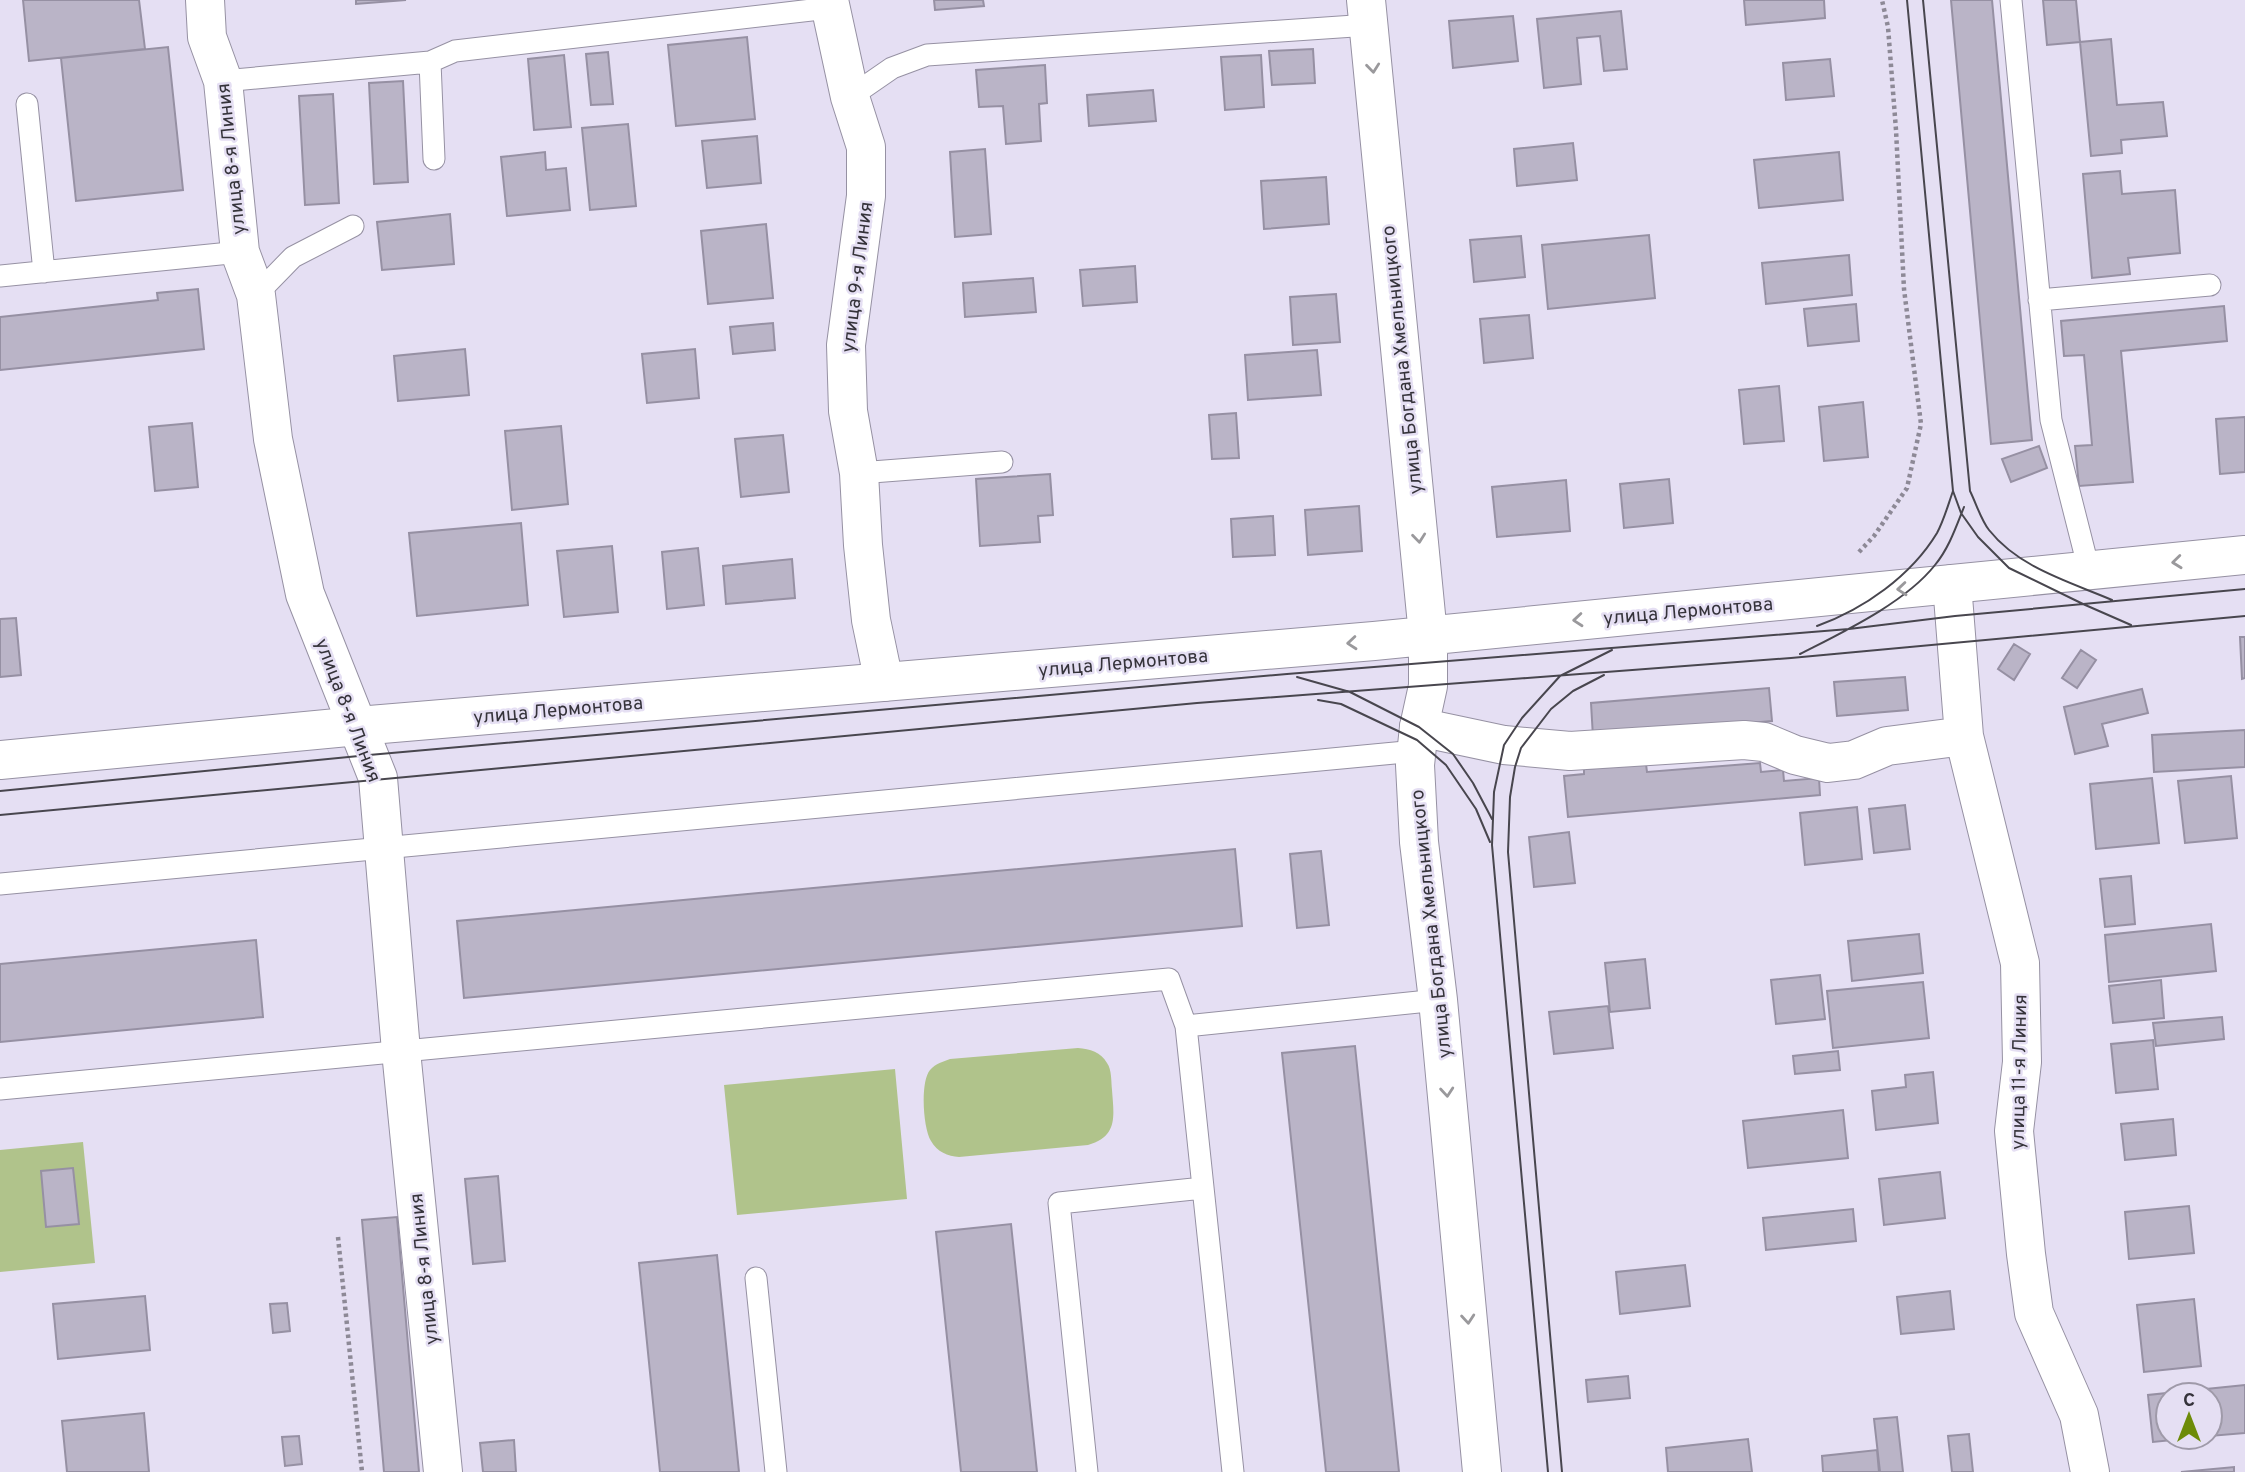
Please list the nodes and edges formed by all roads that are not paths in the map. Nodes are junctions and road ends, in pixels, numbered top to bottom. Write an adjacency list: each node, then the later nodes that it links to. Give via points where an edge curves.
1 (205, 0): 6 (main road, улица 8-я Линия, via 207,37)
2 (2011, 0): 16 (lane)
3 (829, 4): 5 (lane, via 455,51); 7 (main road, улица 9-я Линия)
4 (1368, 12): 7 (lane, via 927,55 892,68); 22 (main road, улица Богдана Хмельницкого, one-way to 22)
5 (430, 62): 6 (lane); 9 (lane)
6 (223, 81): 11 (main road, улица 8-я Линия)
7 (850, 97): 18 (main road, улица 9-я Линия, via 866,147 866,196 846,345 848,411)
8 (27, 104): 12 (lane)
9 (434, 159)
10 (353, 226): 15 (lane, via 293,257)
11 (240, 251): 12 (lane); 15 (main road, улица 8-я Линия)
12 (44, 272): 13 (lane)
13 (0, 276)
14 (2210, 285): 16 (lane)
15 (256, 295): 24 (main road, улица 8-я Линия, via 273,439 305,594)
16 (2039, 300): 20 (lane, via 2051,420)
17 (1002, 462): 18 (lane)
18 (859, 473): 23 (main road, улица 9-я Линия, via 871,620)
19 (2245, 555): 20 (main road, улица Лермонтова, one-way to 20)
20 (2089, 570): 21 (main road, улица Лермонтова)
21 (1952, 584): 22 (main road, улица Лермонтова, one-way to 22); 25 (main road, улица 11-я Линия)
22 (1428, 635): 23 (main road, улица Лермонтова, one-way to 23); 26 (main road, улица Богдана Хмельницкого, via 1427,686)
23 (884, 682): 24 (main road, улица Лермонтова)
24 (358, 726): 27 (main road, улица Лермонтова); 28 (main road, улица 8-я Линия, via 379,778)
25 (1964, 736): 26 (main road, via 1887,746 1854,760 1828,763 1744,740 1570,751); 41 (main road, улица 11-я Линия, via 2020,963 2022,1062 2014,1131 2034,1313 2079,1415)
26 (1417, 739): 28 (lane); 30 (main road, улица Богдана Хмельницкого, via 1419,842)
27 (0, 760)
28 (384, 848): 29 (lane); 32 (main road, улица 8-я Линия)
29 (0, 884)
30 (1438, 1000): 31 (lane); 40 (main road, улица Богдана Хмельницкого, one-way to 40)
31 (1186, 1026): 32 (lane, via 1169,979); 34 (lane)
32 (401, 1051): 33 (lane); 36 (main road, улица 8-я Линия)
33 (0, 1089)
34 (1203, 1188): 38 (lane, via 1059,1203); 39 (lane)
35 (756, 1278): 37 (lane)
36 (443, 1472)
37 (776, 1472)
38 (1087, 1472)
39 (1233, 1472)
40 (1482, 1472)
41 (2090, 1472)

